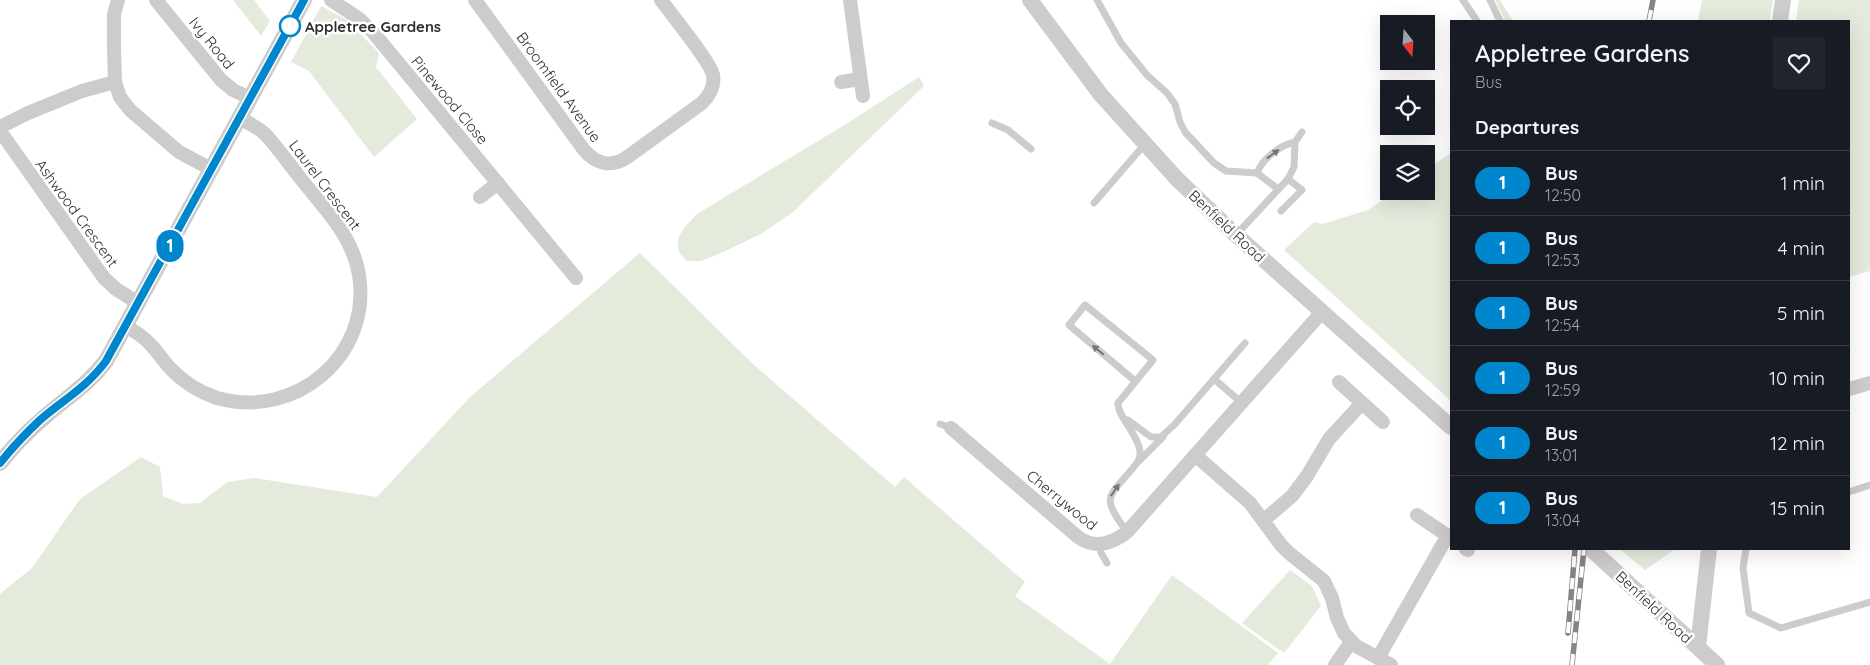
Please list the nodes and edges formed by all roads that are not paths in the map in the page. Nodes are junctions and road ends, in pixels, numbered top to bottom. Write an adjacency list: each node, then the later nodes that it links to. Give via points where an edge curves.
1 (118, 0): 17 (street, via 114,14)
2 (156, 0): 20 (street, Ivy Road, via 220,80)
3 (304, 0): 20 (street)
4 (331, 0): 32 (street, Pinewood Close, via 372,31)
5 (475, 0): 6 (street, Broomfield Avenue, via 584,150 594,160 607,164 626,158 706,100 711,91 713,80 709,66)
6 (661, 0)
7 (850, 0): 16 (street)
8 (1030, 0): 27 (street, Benfield Road, via 1101,95)
9 (1097, 0): 30 (lane, via 1121,43 1147,75 1172,98 1185,132 1220,168 1230,172)
10 (1462, 0): 13 (lane)
11 (1490, 0): 14 (lane)
12 (1783, 0): 15 (street)
13 (1476, 20)
14 (1500, 20)
15 (1780, 20)
16 (860, 79): 18 (street); 19 (street)
17 (115, 82): 23 (street, via 82,91); 29 (street, via 120,98 130,110 179,152)
18 (841, 82)
19 (863, 96)
20 (250, 98): 21 (street)
21 (240, 118): 29 (street); 41 (street, Laurel Crescent, via 259,129 272,143 349,243 359,275 360,299 357,321 349,342 334,363 304,388 278,399 247,402 216,397 190,385 145,339)
22 (992, 123): 28 (lane, via 1008,130)
23 (0, 127)
24 (0, 131): 39 (street, Ashwood Crescent, via 104,278)
25 (1302, 132): 26 (lane)
26 (1295, 142): 30 (lane, one-way to 26, via 1263,161); 31 (lane, via 1294,167)
27 (1144, 145): 35 (lane); 37 (street, Benfield Road)
28 (1031, 149)
29 (211, 169): 39 (street)
30 (1257, 173): 33 (lane)
31 (1288, 179): 33 (lane); 36 (lane, via 1302,190)
32 (498, 183): 34 (street); 38 (street, Pinewood Close)
33 (1278, 189): 37 (lane)
34 (480, 197)
35 (1094, 203)
36 (1281, 212)
37 (1236, 235): 40 (street, Benfield Road)
38 (576, 278)
39 (138, 303): 41 (street)
40 (1322, 312): 48 (street, Cherrywood); 53 (street, Benfield Road)
41 (126, 326): 56 (street, via 106,361 85,386 28,431)
42 (1244, 343): 43 (lane)
43 (1214, 379): 48 (lane); 54 (lane)
44 (1135, 381): 44 (lane, one-way to 44, via 1069,325 1086,305 1153,360); 50 (lane, via 1117,406)
45 (1339, 382): 49 (street)
46 (1870, 383): 47 (street)
47 (1850, 389)
48 (1242, 402): 55 (street, Cherrywood)
49 (1362, 403): 51 (street); 61 (street, via 1322,448 1300,487)
50 (1124, 416): 54 (lane, via 1151,438); 57 (lane, via 1139,444)
51 (1383, 422)
52 (946, 426): 64 (street, Cherrywood, via 1078,537)
53 (1450, 426)
54 (1165, 434): 57 (lane)
55 (1196, 455): 61 (street, via 1250,503); 62 (street, Cherrywood)
56 (0, 463)
57 (1137, 463): 62 (lane, one-way to 57, via 1109,500 1113,490)
58 (1870, 485): 59 (lane)
59 (1850, 492)
60 (1417, 515): 63 (street)
61 (1264, 520): 70 (street, via 1285,549 1324,581 1340,625)
62 (1127, 532): 64 (street, Cherrywood)
63 (1450, 537): 72 (street)
64 (1100, 544): 68 (lane)
65 (1592, 550): 71 (street, Benfield Road)
66 (1709, 550): 71 (street)
67 (1746, 550): 69 (lane, via 1743,568 1749,613 1781,628)
68 (1107, 563)
69 (1870, 602)
70 (1351, 642): 72 (street); 73 (street)
71 (1698, 647): 75 (street, Benfield Road)
72 (1378, 658): 74 (street)
73 (1335, 665)
74 (1391, 665)
75 (1717, 665)

